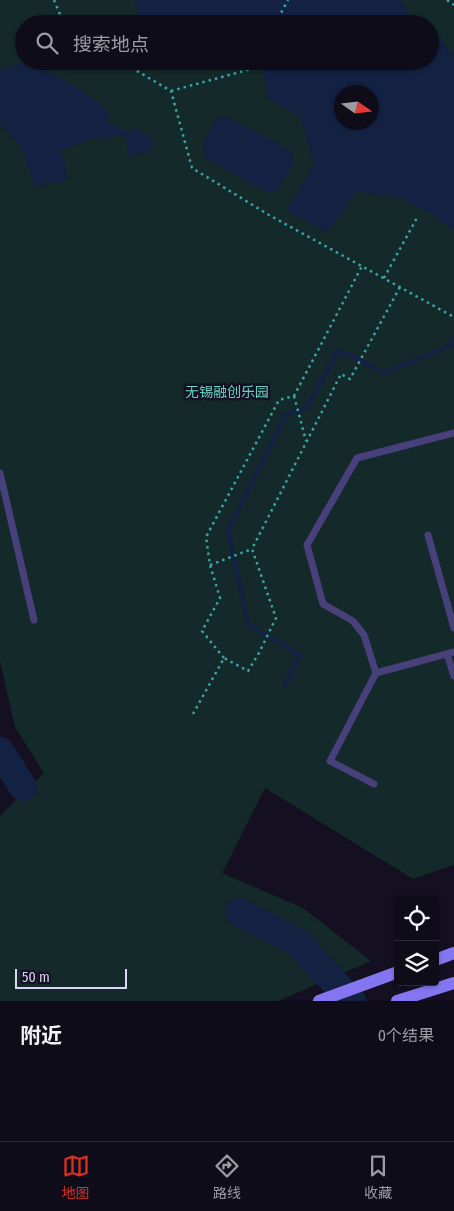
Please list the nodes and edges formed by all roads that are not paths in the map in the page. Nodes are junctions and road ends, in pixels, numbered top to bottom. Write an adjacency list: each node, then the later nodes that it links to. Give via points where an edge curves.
1 (454, 433): 7 (lane, via 357,458 307,545 322,604 353,621 364,635)
2 (0, 473): 4 (lane)
3 (428, 535): 5 (lane)
4 (34, 620)
5 (454, 628)
6 (451, 653): 7 (lane); 8 (lane)
7 (376, 674): 9 (lane, via 330,761)
8 (454, 676)
9 (374, 784)
10 (454, 954): 11 (main road)
11 (439, 959)
12 (394, 973): 14 (main road)
13 (454, 983): 15 (main road)
14 (319, 1001)
15 (397, 1001)

